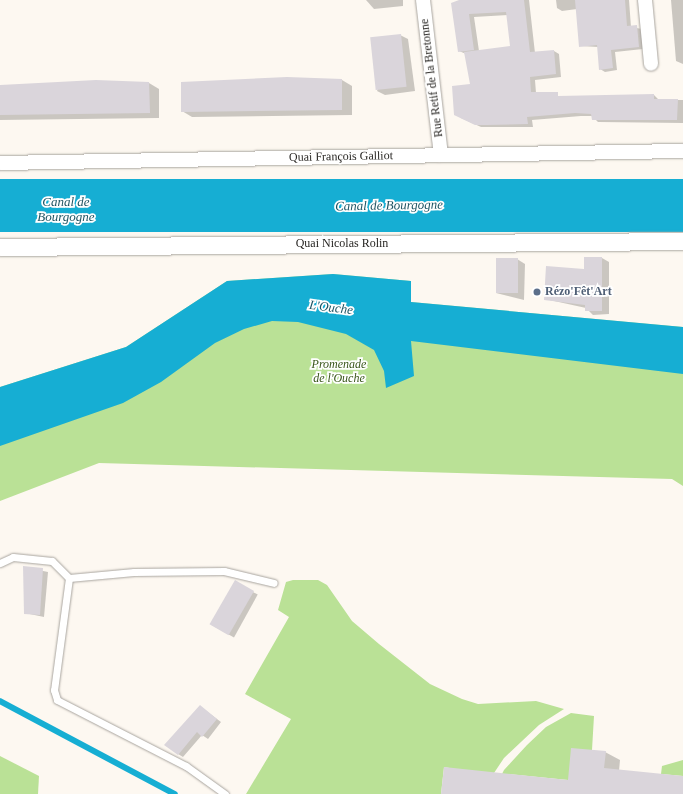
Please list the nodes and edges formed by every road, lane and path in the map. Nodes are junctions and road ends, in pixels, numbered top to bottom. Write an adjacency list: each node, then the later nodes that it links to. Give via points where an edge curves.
1 (422, 0): 5 (street, Rue Retif de la Bretonne)
2 (645, 0): 3 (street)
3 (652, 64)
4 (683, 151): 5 (street, Quai François Galliot)
5 (441, 155): 6 (street, Quai François Galliot)
6 (0, 163)
7 (683, 241): 8 (street, Quai Nicolas Rolin)
8 (0, 247)
9 (0, 563): 10 (lane, via 13,557 52,561)
10 (68, 578): 11 (lane, via 134,572 224,571); 12 (lane, via 54,690 57,700 65,707 186,766)
11 (274, 583)
12 (225, 794)

